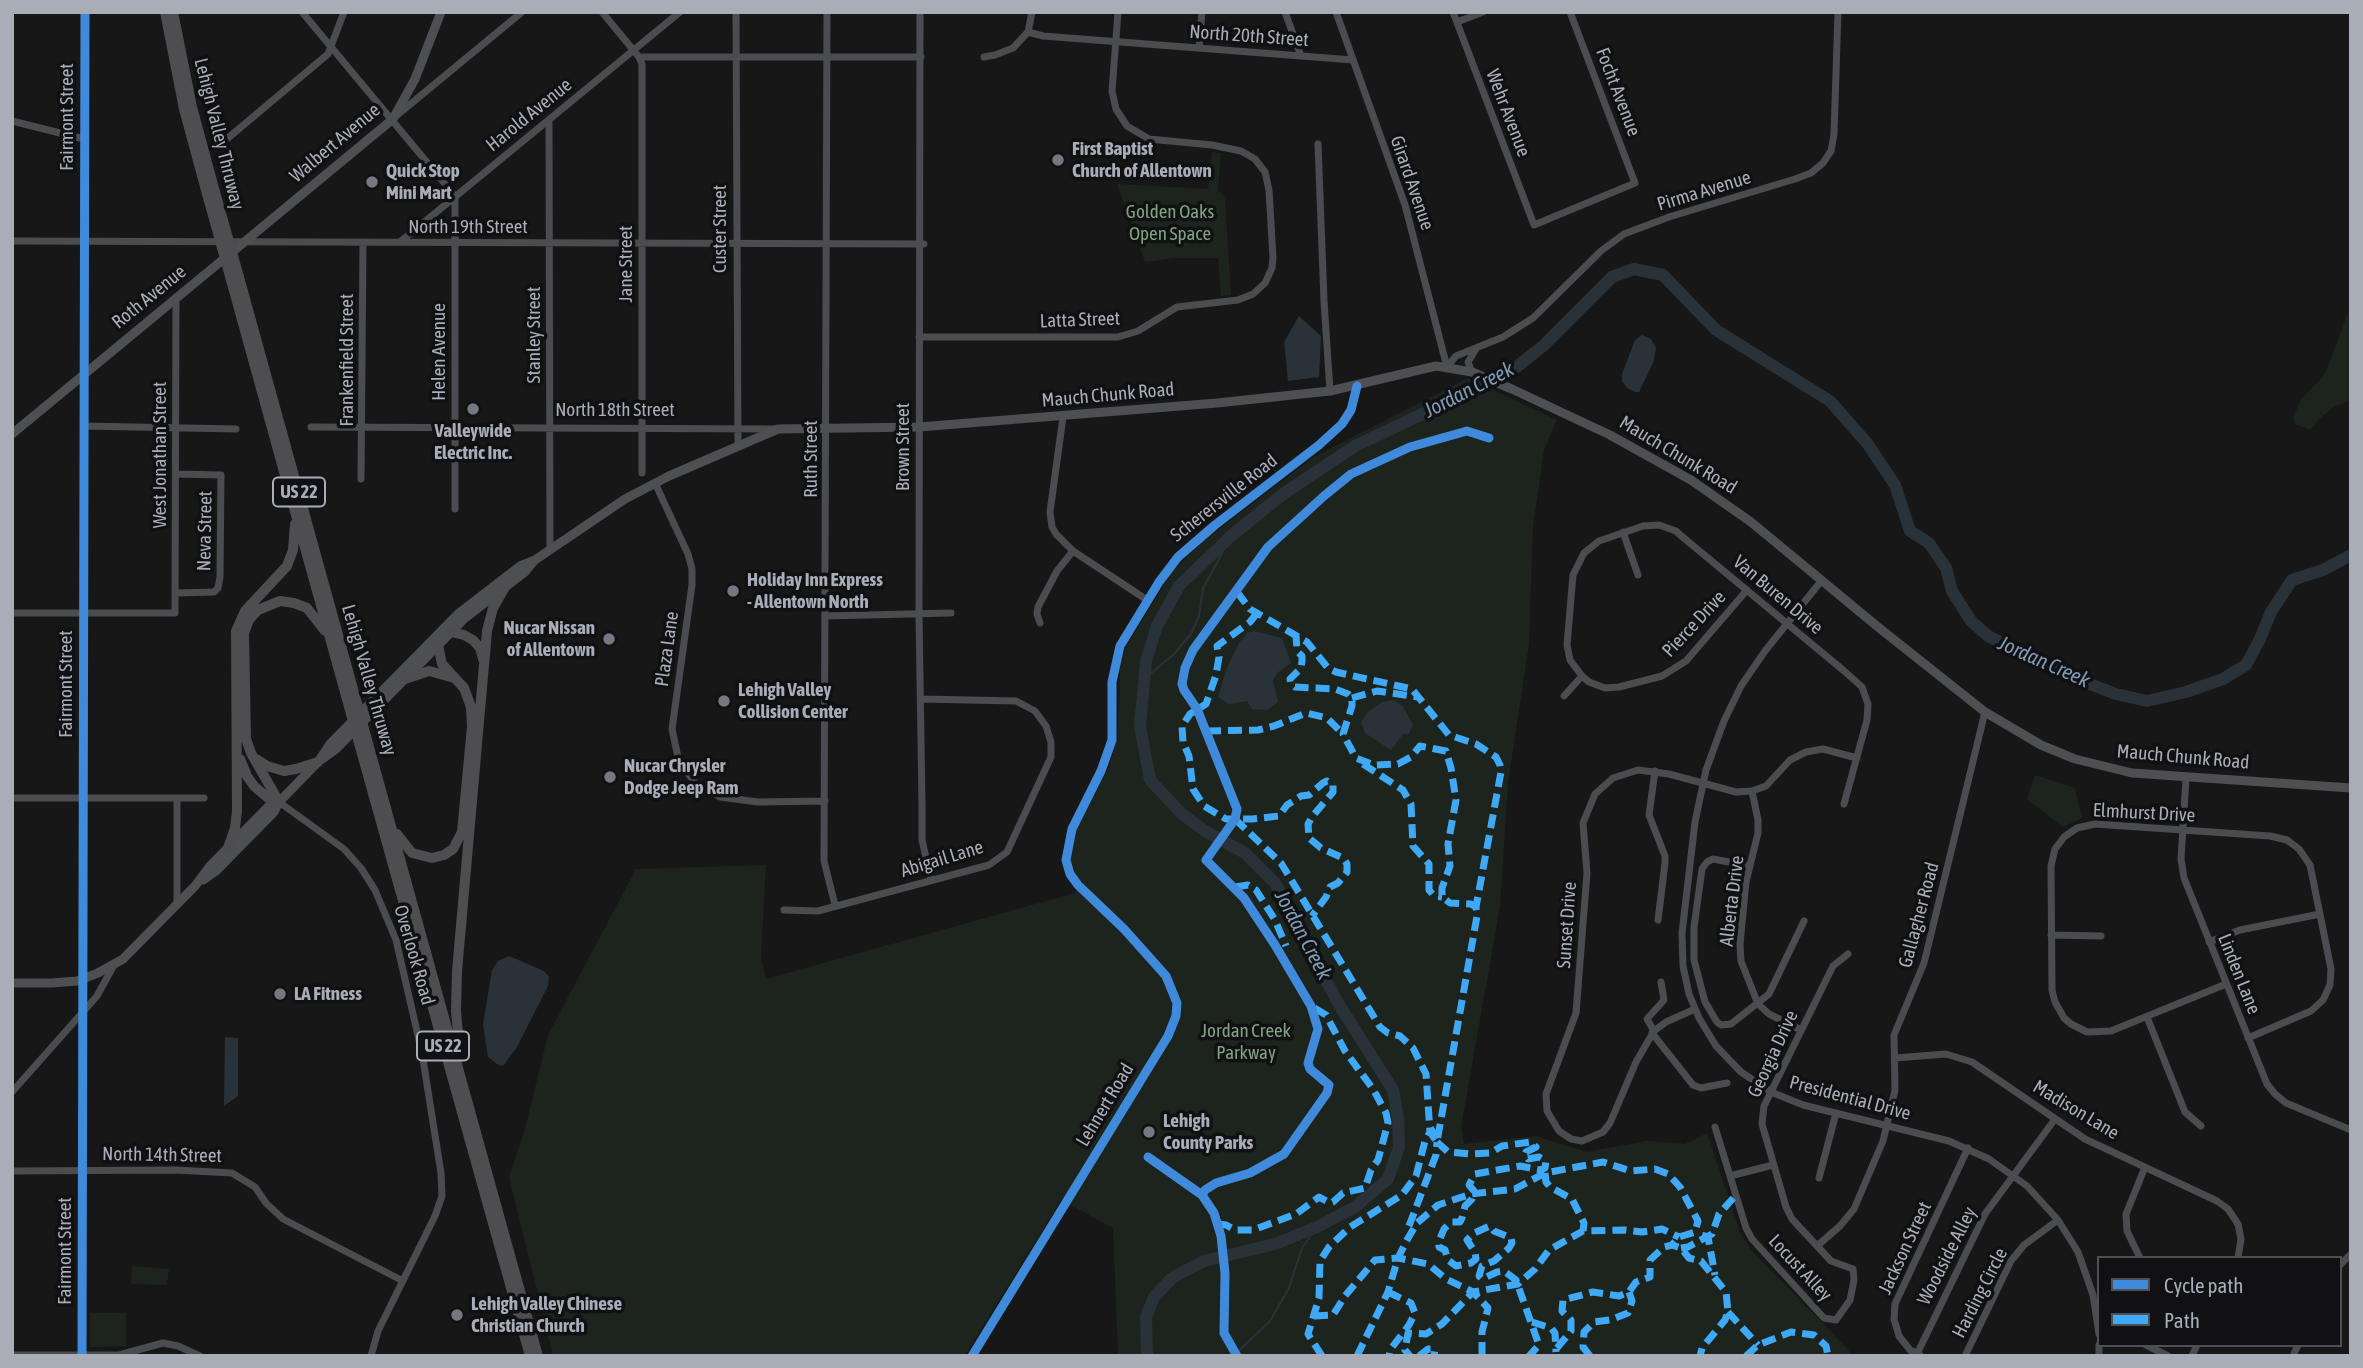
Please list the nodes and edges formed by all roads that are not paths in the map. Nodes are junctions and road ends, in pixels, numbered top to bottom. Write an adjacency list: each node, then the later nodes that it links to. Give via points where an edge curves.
1 (85, 12): 38 (street, Fairmont Street)
2 (165, 12): 40 (highway, Lehigh Valley Thruway / US 22, via 184,109)
3 (173, 12): 40 (highway, Lehigh Valley Thruway / US 22)
4 (302, 12): 25 (street)
5 (344, 12): 25 (street)
6 (441, 12): 34 (main road, Walbert Avenue, via 415,79)
7 (522, 12): 34 (street)
8 (601, 12): 27 (street)
9 (680, 12): 27 (street, Harold Avenue)
10 (736, 12): 29 (street, Custer Street)
11 (827, 12): 30 (street, Ruth Street)
12 (920, 12): 31 (street, Brown Street)
13 (1032, 12): 23 (street)
14 (1118, 12): 24 (street, Latta Street)
15 (1202, 12): 26 (street)
16 (1285, 12): 28 (street)
17 (1336, 12): 33 (street, Girard Avenue)
18 (1453, 12): 22 (street, Wehr Avenue)
19 (1483, 12): 22 (street)
20 (1570, 12): 42 (street, Focht Avenue, via 1635,183)
21 (1838, 12): 57 (street, Pirma Avenue, via 1834,141 1823,163 1796,179 1625,234 1601,251 1533,318)
22 (1457, 22): 42 (street, Wehr Avenue)
23 (1028, 32): 24 (street, North 20th Street); 32 (street, via 1013,48)
24 (1115, 41): 26 (street, North 20th Street); 56 (street, Latta Street, via 1113,100 1126,126 1149,139 1233,148 1261,165 1268,180 1273,258 1265,283 1238,300 1177,307 1134,333 1118,337)
25 (331, 46): 34 (street); 37 (street, via 328,54)
26 (1199, 48): 28 (street, North 20th Street)
27 (637, 53): 29 (street); 35 (street, Harold Avenue); 50 (street, Jane Street, via 642,64)
28 (1301, 56): 33 (street, North 20th Street)
29 (735, 57): 30 (street); 51 (street, Custer Street)
30 (828, 57): 31 (street); 52 (street, Ruth Street)
31 (920, 57): 53 (street, Brown Street)
32 (984, 57)
33 (1353, 60): 58 (street, Girard Avenue, via 1405,205)
34 (393, 119): 41 (street); 45 (main road, Walbert Avenue)
35 (549, 120): 41 (street, Harold Avenue); 49 (street, Stanley Street)
36 (12, 121): 38 (street)
37 (228, 138)
38 (84, 139): 44 (street, Fairmont Street)
39 (1318, 144): 62 (street)
40 (211, 193): 54 (highway, Lehigh Valley Thruway / US 22, bridge)
41 (455, 196): 47 (street, Harold Avenue); 48 (street, Helen Avenue)
42 (1534, 225)
43 (12, 241): 44 (street, North 19th Street)
44 (84, 242): 45 (street, North 19th Street); 59 (street, Fairmont Street)
45 (243, 242): 46 (street, North 19th Street); 55 (main road, Roth Avenue)
46 (363, 242): 47 (street, North 19th Street); 68 (street, Frankenfield Street)
47 (400, 242): 48 (street, North 19th Street)
48 (455, 242): 49 (street, North 19th Street); 70 (street, Helen Avenue)
49 (549, 243): 50 (street, North 19th Street); 71 (street, Stanley Street)
50 (642, 243): 51 (street, North 19th Street); 72 (street, Jane Street)
51 (736, 243): 52 (street, North 19th Street); 73 (street, Custer Street)
52 (827, 244): 53 (street, North 19th Street); 76 (street, Ruth Street)
53 (922, 244): 56 (street, Brown Street)
54 (235, 278): 84 (highway, Lehigh Valley Thruway / US 22); 112 (highway, Lehigh Valley Thruway / US 22)
55 (176, 296): 59 (main road, Roth Avenue); 66 (street, West Jonathan Street)
56 (919, 337): 69 (street, Brown Street)
57 (1476, 349): 58 (street, Pirma Avenue, via 1456,356); 60 (street, via 1468,362)
58 (1447, 367): 60 (main road, Mauch Chunk Road); 61 (main road, Mauch Chunk Road)
59 (85, 372): 64 (main road, Roth Avenue); 65 (street, Fairmont Street)
60 (1472, 372): 90 (main road, Mauch Chunk Road, via 1610,435 1691,480)
61 (1357, 386): 62 (main road, Mauch Chunk Road); 94 (street, Scherersville Road, via 1352,410 1342,424 1184,551)
62 (1330, 391): 63 (main road, Mauch Chunk Road)
63 (1063, 417): 69 (main road, Mauch Chunk Road); 87 (street, via 1050,520 1056,534)
64 (17, 425): 77 (main road, Roth Avenue)
65 (84, 426): 66 (street); 96 (street, Fairmont Street)
66 (177, 427): 74 (street); 80 (street, West Jonathan Street)
67 (312, 427): 68 (street, North 18th Street)
68 (363, 427): 70 (street, North 18th Street); 81 (street, Frankenfield Street)
69 (919, 427): 76 (main road, North 18th Street); 98 (street, Brown Street)
70 (455, 428): 71 (street, North 18th Street); 83 (street, Helen Avenue)
71 (550, 428): 72 (street, North 18th Street); 86 (street, Stanley Street)
72 (642, 428): 73 (street, North 18th Street); 79 (street, Jane Street)
73 (737, 428): 75 (street, North 18th Street); 78 (street, Custer Street)
74 (236, 429)
75 (778, 429): 76 (main road, North 18th Street); 78 (main road)
76 (827, 429): 99 (street, Ruth Street)
77 (12, 434)
78 (738, 446): 82 (main road)
79 (642, 473)
80 (177, 474): 93 (street, West Jonathan Street); 93 (street, Neva Street, via 221,475 220,582 214,592)
81 (361, 479)
82 (655, 483): 86 (main road); 128 (street, Plaza Lane, via 692,569 673,717 675,751 684,770 697,785 729,799)
83 (455, 509)
84 (295, 513): 104 (highway, Lehigh Valley Thruway / US 22); 115 (highway, via 289,561 237,626)
85 (1623, 533): 89 (street); 92 (street, Van Buren Drive, via 1651,524 1668,528); 107 (street, Van Buren Drive, via 1584,552 1573,575 1567,645 1570,660)
86 (550, 550): 88 (main road)
87 (1073, 551): 94 (street); 100 (street, via 1038,607)
88 (535, 560): 91 (main road); 103 (main road, via 481,595)
89 (1638, 575)
90 (1822, 580): 101 (street, Presidential Drive); 113 (main road, Mauch Chunk Road)
91 (505, 587): 102 (main road); 106 (highway, via 489,620)
92 (1747, 590): 101 (street, Van Buren Drive); 107 (street, Pierce Drive, via 1671,673 1614,688 1597,686)
93 (175, 593): 96 (street, West Jonathan Street, via 175,613)
94 (1147, 600): 136 (street, Scherersville Road, via 1115,658 1112,740 1069,838 1066,860)
95 (12, 613): 96 (street)
96 (83, 613): 125 (street, Fairmont Street)
97 (951, 613): 98 (street)
98 (919, 614): 99 (street); 111 (street, Brown Street)
99 (825, 616): 128 (street, Ruth Street)
100 (1040, 623)
101 (1787, 623): 117 (street, Van Buren Drive, via 1866,695 1868,713); 121 (street, Presidential Drive, via 1733,701)
102 (451, 632): 103 (main road); 105 (main road); 106 (highway, via 473,640)
103 (439, 633): 105 (main road); 118 (main road, via 330,744)
104 (331, 640): 112 (highway, Lehigh Valley Thruway / US 22); 116 (highway, via 315,616 299,604 275,602 252,616 243,643 245,732)
105 (438, 645): 108 (highway, via 442,664); 109 (main road)
106 (484, 663): 163 (highway, via 456,984)
107 (1582, 676): 110 (street)
108 (454, 678): 109 (highway, via 429,671); 131 (highway, via 467,692 472,712 460,839 447,853 424,858 408,850)
109 (405, 679): 118 (main road)
110 (1564, 696)
111 (921, 699): 135 (street, Brown Street, via 922,840); 135 (street, Abigail Lane, via 1016,701 1035,710 1051,743 1046,771 1007,852 989,865)
112 (355, 710): 114 (highway, Lehigh Valley Thruway / US 22, bridge)
113 (1985, 712): 120 (main road, Mauch Chunk Road, via 2029,739 2075,759 2132,773); 162 (street, Gallagher Road, via 1924,962 1894,1035)
114 (361, 732): 131 (highway, Lehigh Valley Thruway / US 22); 194 (highway, Lehigh Valley Thruway / US 22)
115 (236, 745): 129 (highway, via 250,781); 133 (highway, via 237,817)
116 (251, 753): 118 (highway, via 278,770); 129 (highway)
117 (1857, 758): 123 (street, via 1824,749 1806,751 1790,760 1766,786); 130 (street, Van Buren Drive)
118 (318, 762): 129 (main road)
119 (1655, 771): 121 (street, Sunset Drive); 142 (street, via 1649,815 1665,856); 159 (street, Sunset Drive, via 1638,770 1613,778 1595,794 1586,813 1587,873 1577,1007 1546,1094 1549,1118 1559,1131 1583,1140 1603,1132)
120 (2186, 778): 122 (main road, Mauch Chunk Road); 132 (street, Linden Lane)
121 (1703, 783): 123 (street, Sunset Drive); 155 (street, Presidential Drive, via 1682,933 1683,966)
122 (2351, 788)
123 (1752, 792): 134 (street, Alberta Drive, via 1758,833)
124 (12, 798): 125 (street)
125 (84, 798): 126 (street); 149 (street, Fairmont Street)
126 (177, 798): 127 (street); 138 (street)
127 (204, 798)
128 (825, 801): 139 (street, Ruth Street, via 824,861)
129 (279, 802): 133 (main road, via 269,806); 137 (main road, via 216,871); 186 (street, Overlook Road, via 334,840 361,868 387,913 404,966 442,1189 438,1210)
130 (1844, 804)
131 (391, 824): 163 (highway, Lehigh Valley Thruway / US 22)
132 (2183, 830): 141 (street, Elmhurst Drive, via 2270,836 2293,844 2310,865); 144 (street, Elmhurst Drive, via 2095,824 2070,832 2052,858); 146 (street, Linden Lane, via 2183,878)
133 (228, 848): 137 (main road)
134 (1750, 866): 153 (street, Alberta Drive, via 1740,953); 153 (street, via 1713,859 1704,865 1694,960 1704,1002 1721,1025 1731,1024)
135 (931, 880): 139 (street, Abigail Lane)
136 (1078, 885): 196 (street, Lehnert Road, via 1166,976 1177,1003 1176,1016)
137 (195, 886): 138 (main road)
138 (177, 904): 148 (main road)
139 (835, 905): 140 (street, Abigail Lane, via 818,911)
140 (784, 910)
141 (2320, 914): 146 (street, via 2240,930); 161 (street, Elmhurst Drive, via 2331,969 2327,993 2311,1011)
142 (1658, 920)
143 (1804, 921): 153 (street, via 1773,987)
144 (2052, 935): 145 (street); 156 (street, Elmhurst Drive, via 2052,993 2058,1010 2071,1024 2103,1033)
145 (2101, 936)
146 (2209, 942): 152 (street, Linden Lane)
147 (1848, 954): 157 (street, Georgia Drive, via 1833,966)
148 (114, 965): 149 (main road); 154 (street, via 102,989)
149 (84, 979): 151 (main road); 154 (street, Fairmont Street)
150 (1661, 982): 159 (street, via 1664,1000 1647,1019)
151 (12, 983)
152 (2226, 984): 156 (street, Elmhurst Drive); 161 (street, Linden Lane)
153 (1758, 1004): 157 (street)
154 (83, 1009): 158 (street); 160 (street, Fairmont Street)
155 (1695, 1009): 159 (street); 166 (street, Presidential Drive, via 1728,1060)
156 (2147, 1017): 170 (street, via 2185,1112)
157 (1801, 1030): 166 (street, Georgia Drive)
158 (64, 1032): 160 (street); 165 (street)
159 (1653, 1032): 164 (street, via 1693,1085)
160 (83, 1036): 176 (street, Fairmont Street)
161 (2248, 1038): 172 (street, Linden Lane, via 2274,1094)
162 (1895, 1058): 168 (street, Madison Lane, via 1946,1054 1963,1058); 169 (street, Gallagher Road, via 1895,1090)
163 (462, 1080): 195 (highway, Lehigh Valley Thruway / US 22)
164 (1727, 1083)
165 (12, 1092)
166 (1771, 1092): 167 (street, Presidential Drive); 174 (street, Georgia Drive, via 1762,1124)
167 (1836, 1113): 169 (street, Presidential Drive); 180 (street)
168 (2055, 1119): 175 (street, Madison Lane, via 2085,1139); 179 (street, Woodside Alley)
169 (1887, 1125): 173 (street, Presidential Drive); 182 (street, Gallagher Road, via 1854,1209)
170 (2200, 1126)
171 (1715, 1127): 178 (street, Locust Alley)
172 (2351, 1130)
173 (1968, 1148): 179 (street, Presidential Drive); 190 (street, Jackson Street, via 1895,1304 1899,1336)
174 (1773, 1165): 178 (street); 182 (street, Georgia Drive, via 1787,1211)
175 (2145, 1167): 183 (street, via 2126,1214 2127,1231); 184 (street, Madison Lane, via 2228,1209 2240,1231)
176 (83, 1170): 177 (street, North 14th Street); 186 (street, North 14th Street, via 232,1172 254,1186 283,1219); 191 (street, Fairmont Street)
177 (12, 1171)
178 (1730, 1176): 185 (street, Locust Alley, via 1752,1239 1828,1320 1836,1320 1850,1300)
179 (2015, 1176): 181 (street, Presidential Drive); 190 (street, Woodside Alley, via 1973,1235)
180 (1819, 1178)
181 (2058, 1220): 187 (street, Presidential Drive, via 2086,1273); 197 (street, Harding Circle, via 2024,1245 2011,1261)
182 (1816, 1246): 185 (street, Georgia Drive, via 1831,1261)
183 (2139, 1256)
184 (2239, 1256)
185 (1853, 1269)
186 (403, 1282): 193 (street, Overlook Road)
187 (2097, 1318)
188 (2150, 1347): 198 (street)
189 (12, 1355): 191 (street)
190 (1918, 1355)
191 (82, 1356): 192 (street, via 119,1356 163,1343)
192 (200, 1356)
193 (371, 1356)
194 (530, 1356)
195 (538, 1356)
196 (972, 1356)
197 (1965, 1356)
198 (2168, 1356)

